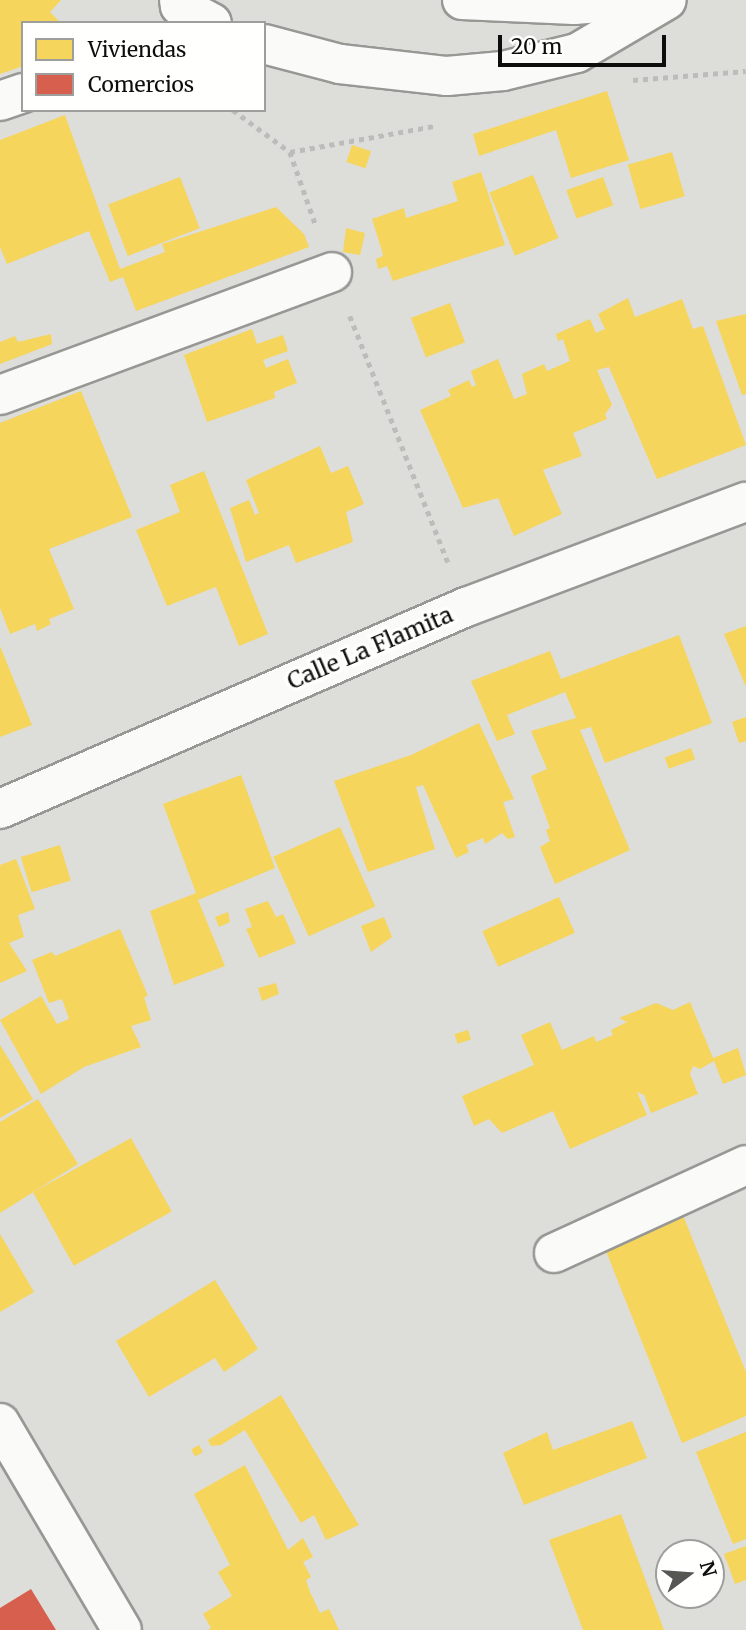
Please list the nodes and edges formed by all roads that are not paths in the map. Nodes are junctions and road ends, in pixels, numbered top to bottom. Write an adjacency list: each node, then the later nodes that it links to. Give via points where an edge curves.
1 (462, 0): 2 (street, via 575,5)
2 (637, 0)
3 (667, 0): 4 (street, via 577,53 503,71 447,76 340,65)
4 (266, 45)
5 (21, 94): 6 (street)
6 (0, 101)
7 (332, 272): 8 (street)
8 (0, 396)
9 (746, 502): 10 (street, Calle La Flamita, via 466,607)
10 (0, 808)
11 (746, 1165): 12 (street)
12 (554, 1253)
13 (0, 1423): 14 (street)
14 (122, 1630)

